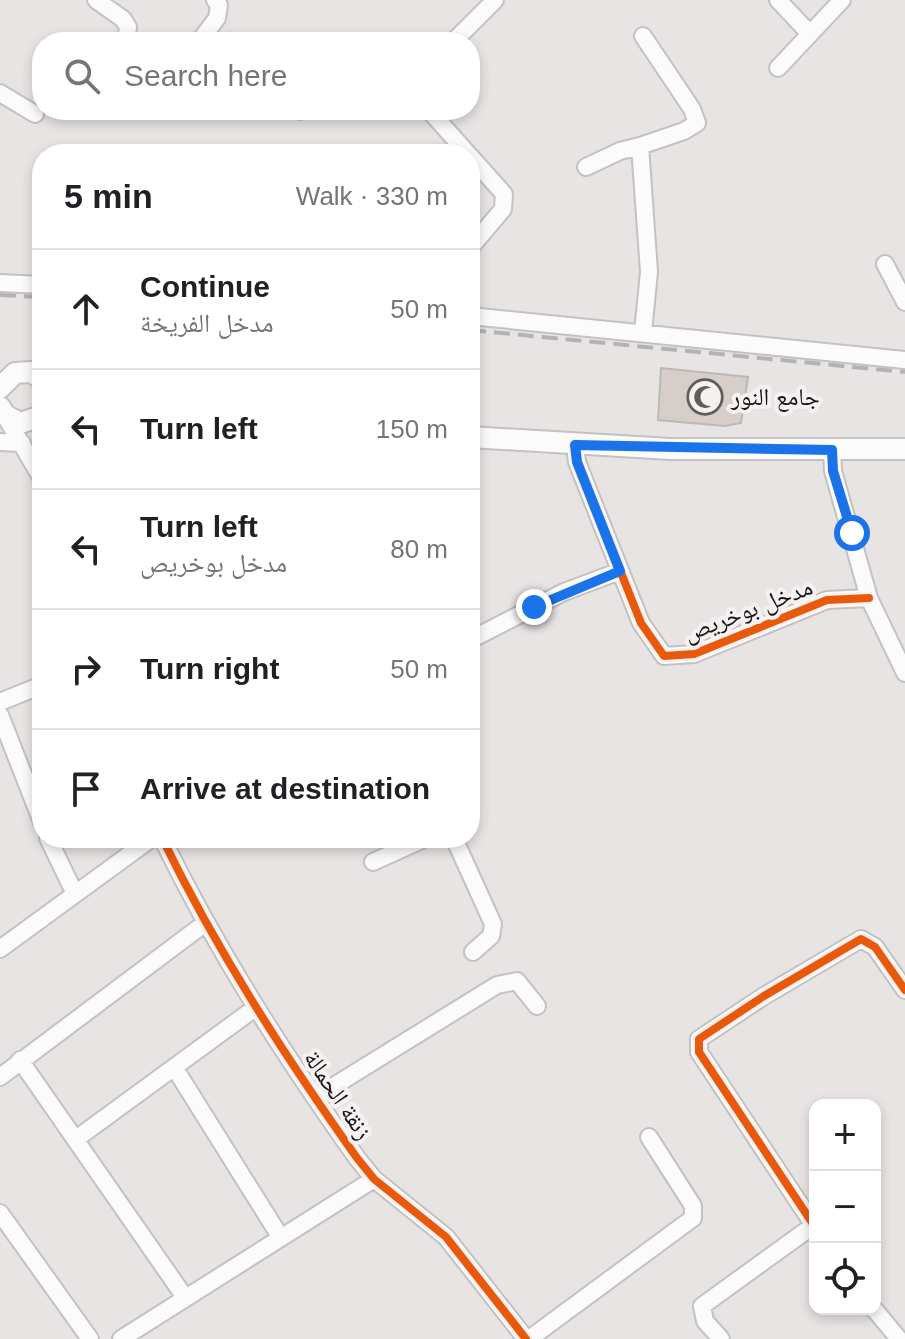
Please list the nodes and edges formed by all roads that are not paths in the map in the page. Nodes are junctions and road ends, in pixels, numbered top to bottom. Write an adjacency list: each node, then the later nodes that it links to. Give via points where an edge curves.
1 (96, 0): 6 (street, via 123,19)
2 (215, 0): 7 (street, via 217,18)
3 (495, 0): 8 (street)
4 (778, 0): 9 (street)
5 (842, 0): 9 (street)
6 (127, 32)
7 (206, 32)
8 (463, 32)
9 (810, 34): 11 (street)
10 (643, 36): 16 (street, via 697,123)
11 (778, 68)
12 (0, 93): 13 (street)
13 (32, 112)
14 (438, 120): 15 (street)
15 (459, 144)
16 (640, 146): 18 (street); 25 (street, via 649,272)
17 (480, 167): 19 (street, via 504,194 503,209)
18 (586, 167)
19 (480, 236)
20 (885, 264): 23 (street)
21 (0, 283): 22 (street)
22 (32, 285)
23 (903, 293)
24 (480, 317): 25 (street)
25 (643, 332): 26 (street)
26 (905, 360)
27 (32, 375): 28 (main road, via 23,372)
28 (2, 382)
29 (2, 411): 30 (main road, via 20,423); 33 (street)
30 (32, 419)
31 (480, 439): 36 (main road)
32 (0, 442): 33 (street)
33 (22, 443): 37 (street)
34 (905, 449): 35 (main road)
35 (832, 450): 36 (main road); 39 (street, via 833,471)
36 (576, 453): 38 (street, مدخل بوخريص)
37 (32, 461)
38 (620, 571): 39 (street, مدخل بوخريص, via 649,638 671,658 717,646 807,606 845,597); 40 (street, via 564,592)
39 (869, 598): 41 (street)
40 (480, 635)
41 (905, 673)
42 (32, 689): 43 (street)
43 (0, 702)
44 (0, 715): 45 (street)
45 (32, 797)
46 (53, 848): 52 (street)
47 (138, 848): 52 (street)
48 (167, 848): 53 (street, زنقة الحمالة)
49 (404, 848): 51 (street)
50 (459, 848): 55 (street, via 493,924 491,936)
51 (373, 862)
52 (75, 894): 54 (street)
53 (204, 924): 58 (street, زنقة الحمالة); 59 (street)
54 (0, 949)
55 (473, 952)
56 (905, 990): 67 (street, via 875,947 854,941 699,1039 699,1052)
57 (537, 1006): 62 (street, via 517,981 497,985)
58 (255, 1008): 60 (street); 62 (street, زنقة الحمالة)
59 (20, 1060): 61 (street); 64 (street)
60 (174, 1067): 64 (street); 69 (street)
61 (0, 1077)
62 (316, 1097): 65 (street, زنقة الحمالة)
63 (649, 1137): 74 (street, via 693,1206 693,1218)
64 (76, 1139): 70 (street)
65 (374, 1179): 69 (street); 74 (street, زنقة الحمالة, via 446,1237)
66 (0, 1213): 72 (street)
67 (809, 1218)
68 (809, 1230): 75 (street, via 702,1306 705,1321)
69 (281, 1238): 70 (street)
70 (184, 1296): 73 (street)
71 (879, 1315): 76 (street)
72 (90, 1339)
73 (121, 1339)
74 (528, 1339)
75 (721, 1339)
76 (899, 1339)

